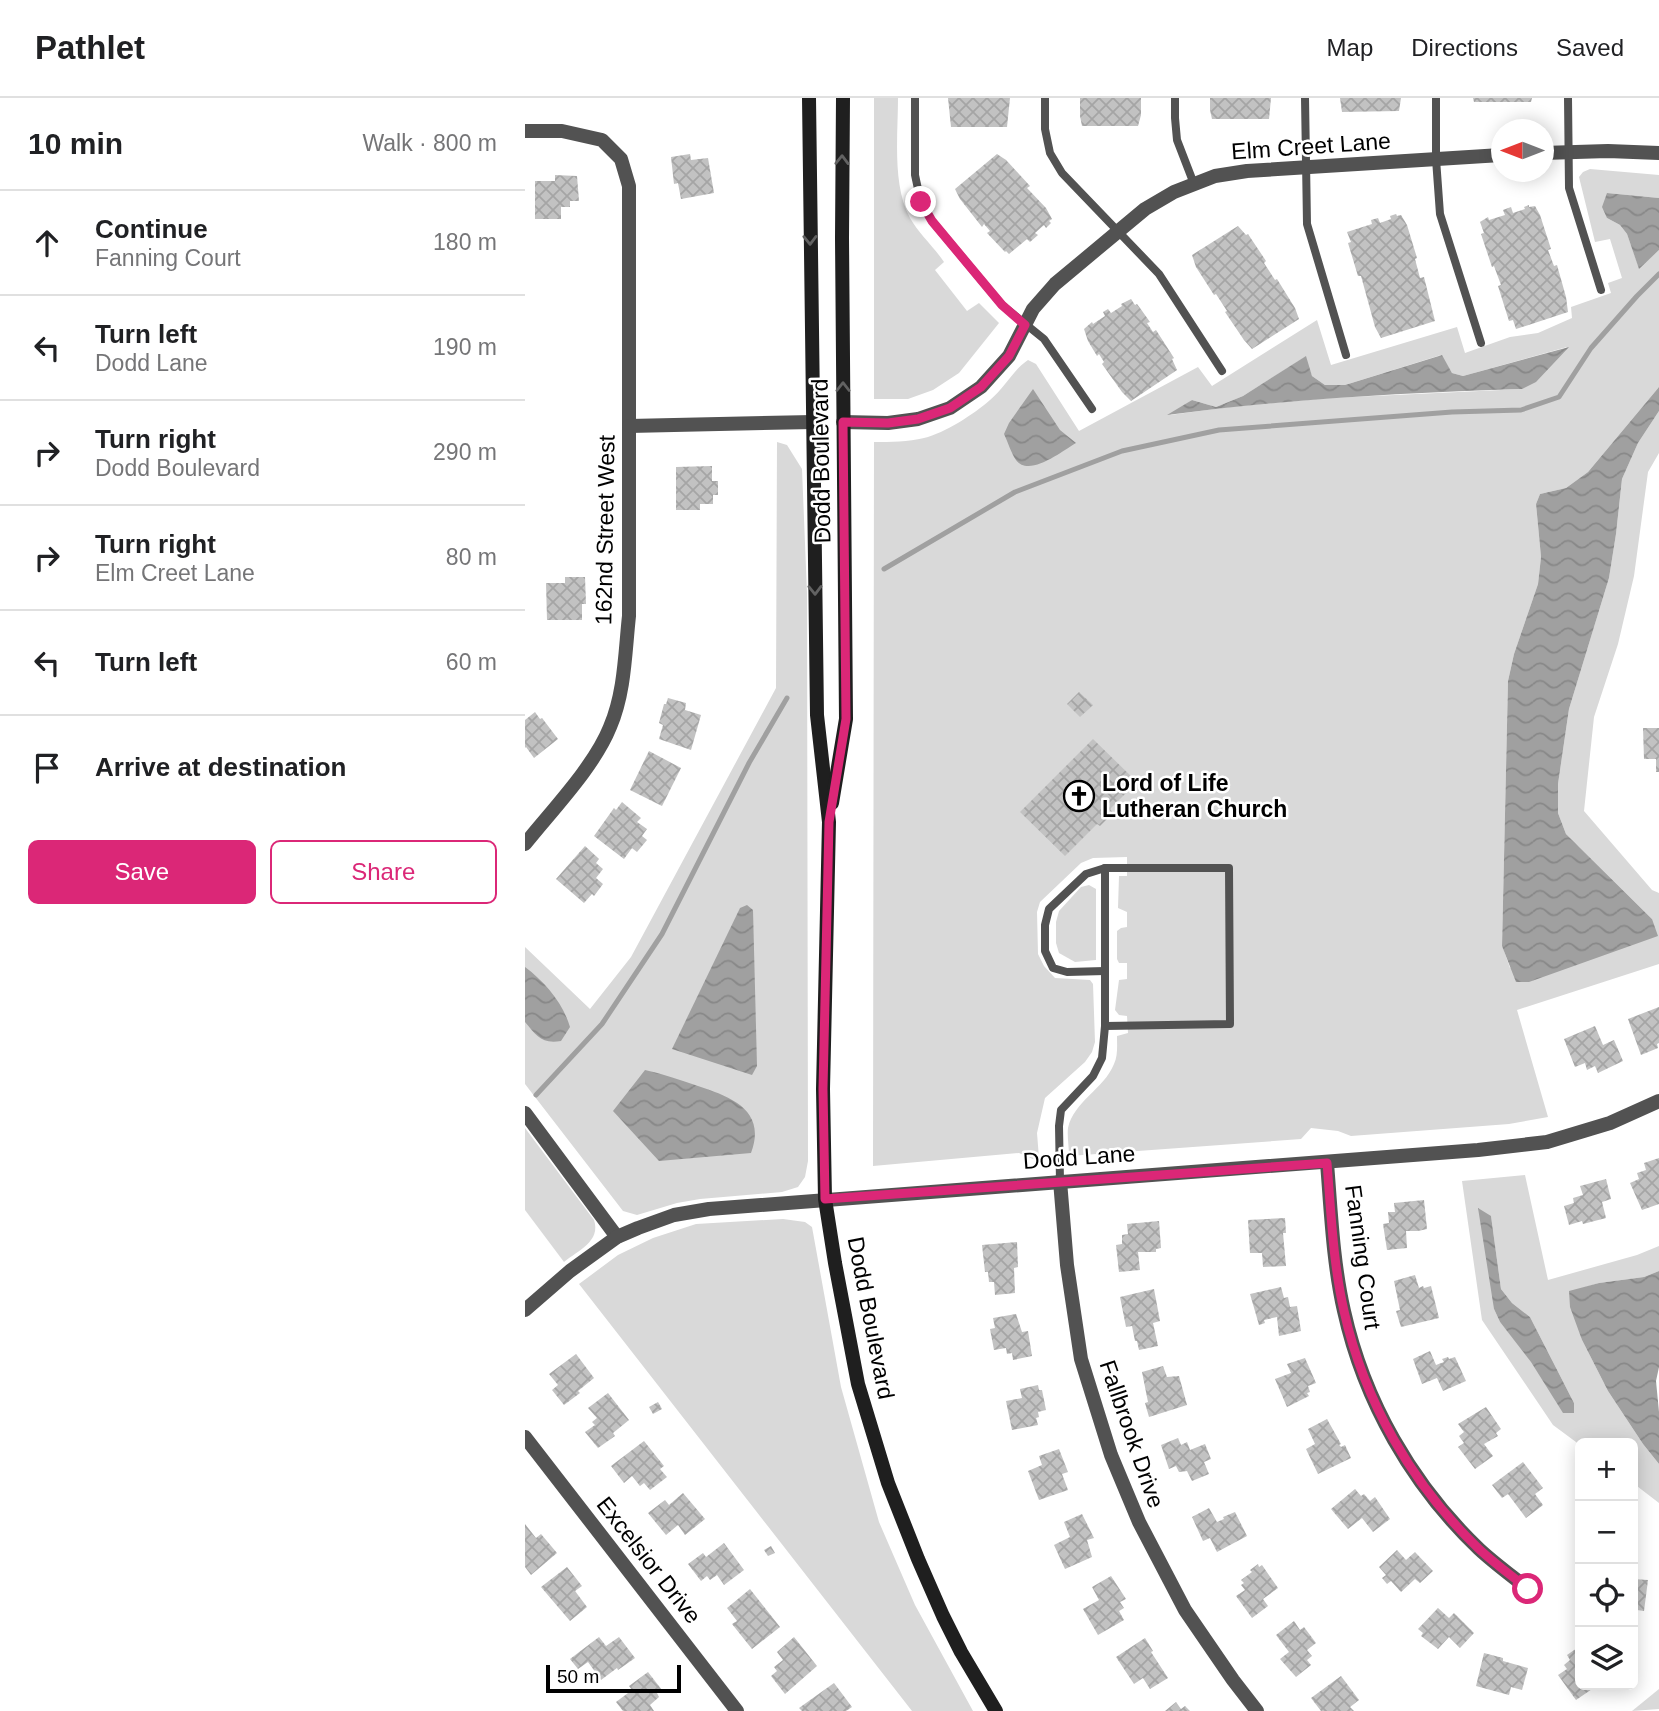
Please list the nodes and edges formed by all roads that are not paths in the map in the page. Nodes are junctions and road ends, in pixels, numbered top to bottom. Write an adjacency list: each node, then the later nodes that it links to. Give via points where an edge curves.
1 (809, 98): 24 (street, Dodd Boulevard, one-way to 24)
2 (843, 98): 25 (street, Dodd Boulevard, one-way to 2)
3 (915, 98): 19 (lane, via 915,175 921,202 1002,305)
4 (1045, 98): 17 (lane, via 1050,153 1062,173)
5 (1175, 98): 16 (lane, via 1177,140)
6 (1305, 98): 15 (lane)
7 (1436, 98): 14 (lane)
8 (1568, 98): 11 (lane)
9 (525, 131): 26 (street, 162nd Street West, via 562,131 602,140 621,159 629,186)
10 (1554, 153): 11 (street)
11 (1568, 153): 12 (street); 18 (lane, via 1569,188)
12 (1659, 153)
13 (1491, 156): 14 (street, Elm Creet Lane)
14 (1436, 159): 15 (street, Elm Creet Lane); 20 (lane, via 1440,214)
15 (1305, 167): 16 (street, Elm Creet Lane, via 1247,171); 21 (lane, via 1307,224)
16 (1194, 184): 17 (street, Elm Creet Lane, via 1145,208)
17 (1119, 230): 19 (street, Elm Creet Lane, via 1055,284); 22 (lane, via 1159,274)
18 (1601, 290)
19 (1025, 325): 23 (lane, via 1044,339); 25 (street, Elm Creet Lane, via 1009,356 981,387 950,408 888,423)
20 (1481, 343)
21 (1346, 355)
22 (1222, 371)
23 (1092, 409)
24 (813, 422): 26 (street); 27 (street, Dodd Boulevard, one-way to 27, via 817,715)
25 (843, 422): 27 (street, Dodd Boulevard, via 846,719)
26 (629, 426): 28 (street, 162nd Street West, via 629,616 622,685 611,727 591,762)
27 (829, 822): 36 (street, Dodd Boulevard)
28 (527, 835)
29 (1105, 868): 30 (lane); 30 (lane, via 1086,873 1049,909 1045,925 1045,951 1053,968); 31 (lane, via 1229,867 1230,1024)
30 (1105, 971): 31 (lane)
31 (1105, 1026): 35 (lane, via 1102,1058 1093,1076 1061,1110)
32 (1659, 1101): 34 (street, Dodd Lane, via 1610,1123 1547,1142)
33 (525, 1114): 37 (street)
34 (1327, 1163): 35 (street, Dodd Lane); 40 (street, Fanning Court, via 1344,1311 1353,1347 1385,1424 1425,1488 1453,1522 1479,1550)
35 (1060, 1181): 36 (street, Dodd Lane); 43 (street, Fallbrook Drive, via 1081,1359 1111,1455 1139,1522 1185,1610)
36 (825, 1199): 37 (street, Dodd Lane, via 674,1215); 42 (street, Dodd Boulevard, via 858,1384 888,1483 943,1616)
37 (617, 1237): 38 (street, Dodd Lane)
38 (525, 1310)
39 (525, 1437): 41 (street, Excelsior Drive)
40 (1528, 1589)
41 (737, 1711)
42 (996, 1711)
43 (1257, 1711)

